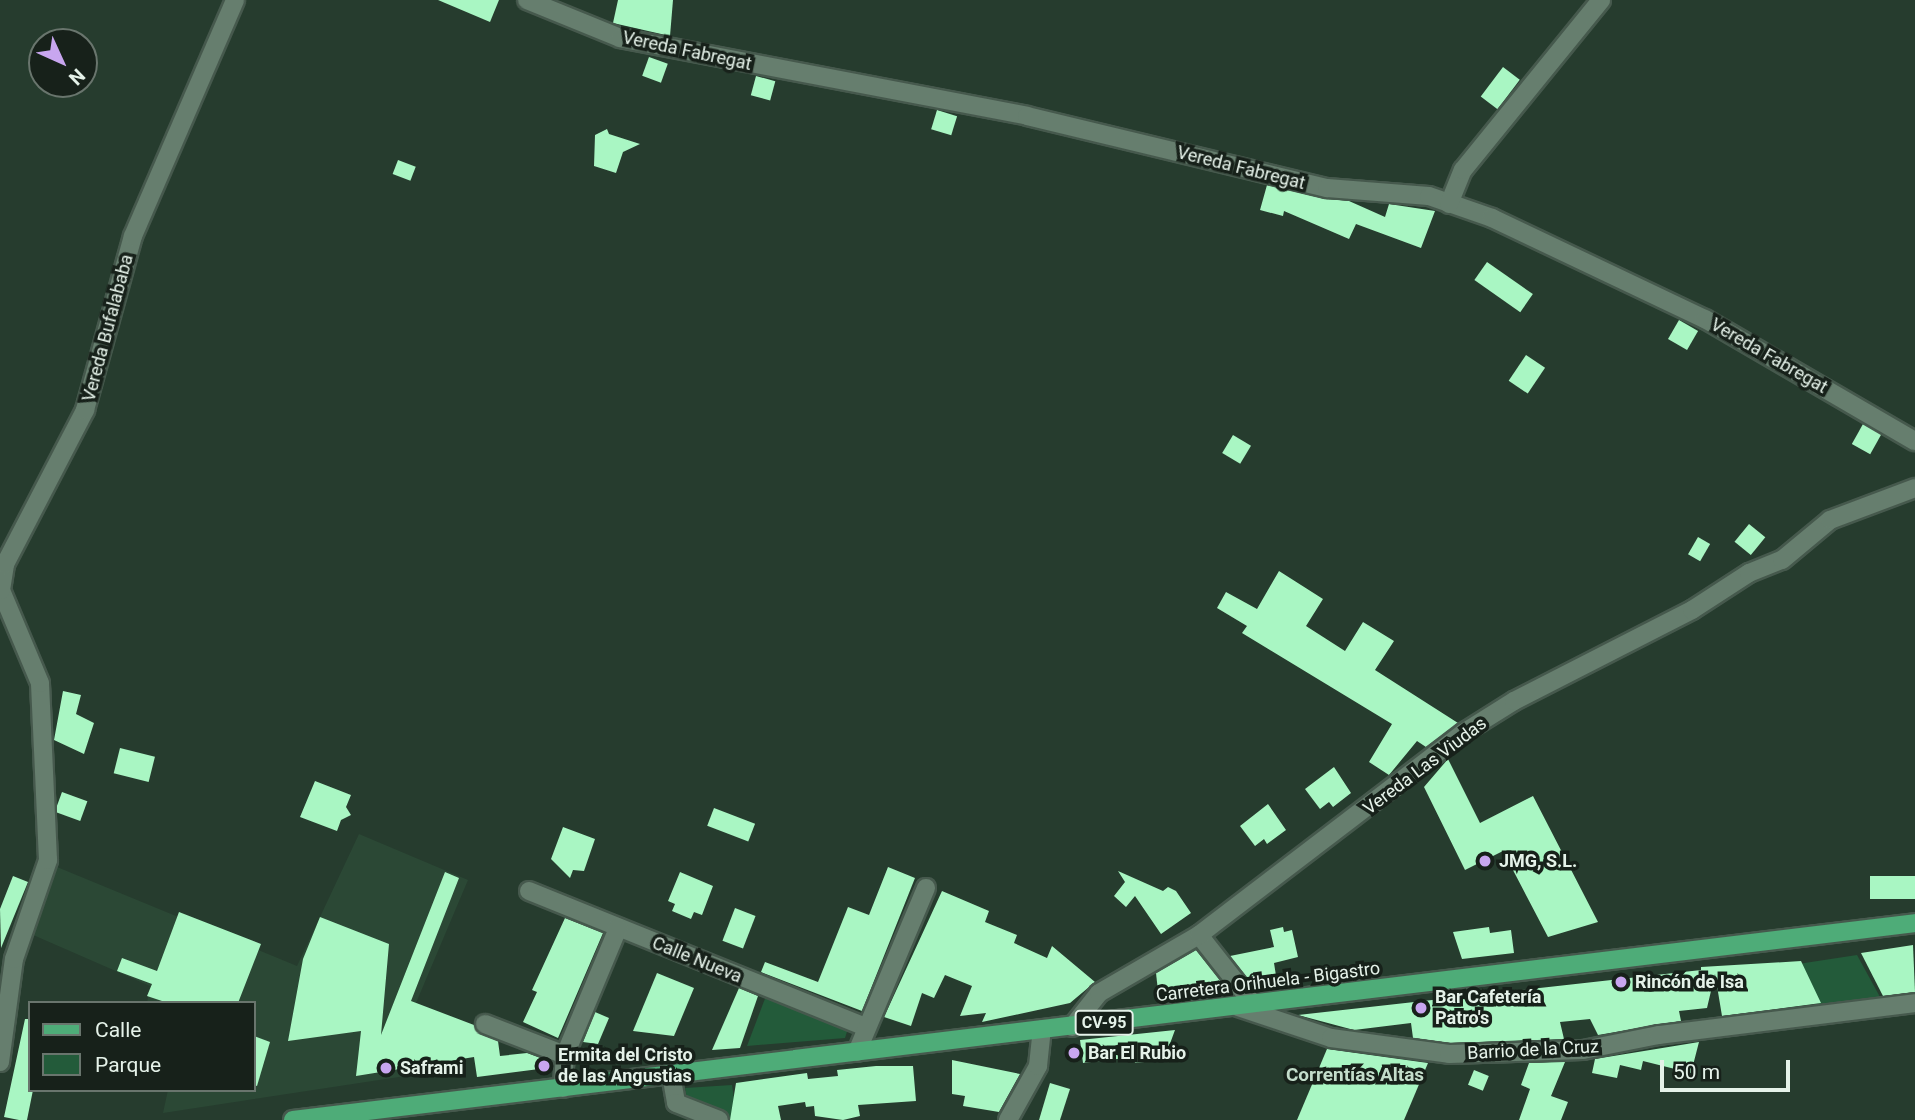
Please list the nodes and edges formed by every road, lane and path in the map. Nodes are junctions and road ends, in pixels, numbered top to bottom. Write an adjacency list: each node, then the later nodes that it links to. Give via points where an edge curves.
1 (235, 0): 20 (street, Vereda Bufalababa, via 133,236 85,410 5,564 1,590 40,683 48,860 14,959)
2 (527, 0): 4 (street, Vereda Fabregat, via 620,38 1027,116 1327,188 1429,197)
3 (1601, 0): 4 (street, via 1463,170)
4 (1449, 204): 5 (street, Vereda Fabregat, via 1492,218 1704,319)
5 (1915, 440)
6 (1915, 488): 11 (street, Vereda Las Viudas, via 1830,520 1782,560 1749,573 1692,610 1514,701 1463,733)
7 (926, 888): 15 (street)
8 (529, 891): 10 (street, Calle Nueva)
9 (1915, 923): 13 (main road, Carretera Orihuela - Bigastro / CV-95)
10 (618, 928): 15 (street, Calle Nueva); 19 (street)
11 (1199, 935): 13 (street); 16 (street, Vereda Las Viudas, via 1099,993)
12 (1915, 1003): 13 (street, Barrio de la Cruz, via 1659,1035 1583,1050 1449,1054 1331,1038)
13 (1246, 1007): 16 (main road, Carretera Orihuela - Bigastro / CV-95)
14 (485, 1024): 19 (street)
15 (866, 1027): 18 (street)
16 (1072, 1027): 17 (main road, Carretera Orihuela - Bigastro / CV-95)
17 (1042, 1029): 18 (main road, Carretera Orihuela - Bigastro / CV-95); 26 (street, via 1038,1066)
18 (857, 1052): 21 (main road, Carretera Orihuela - Bigastro / CV-95)
19 (565, 1055): 22 (street)
20 (0, 1062)
21 (671, 1074): 22 (main road, Carretera Orihuela - Bigastro / CV-95); 23 (street, via 676,1103)
22 (563, 1087): 24 (main road, Carretera Orihuela - Bigastro / CV-95)
23 (695, 1116): 25 (street)
24 (293, 1120)
25 (719, 1120)
26 (1008, 1120)

